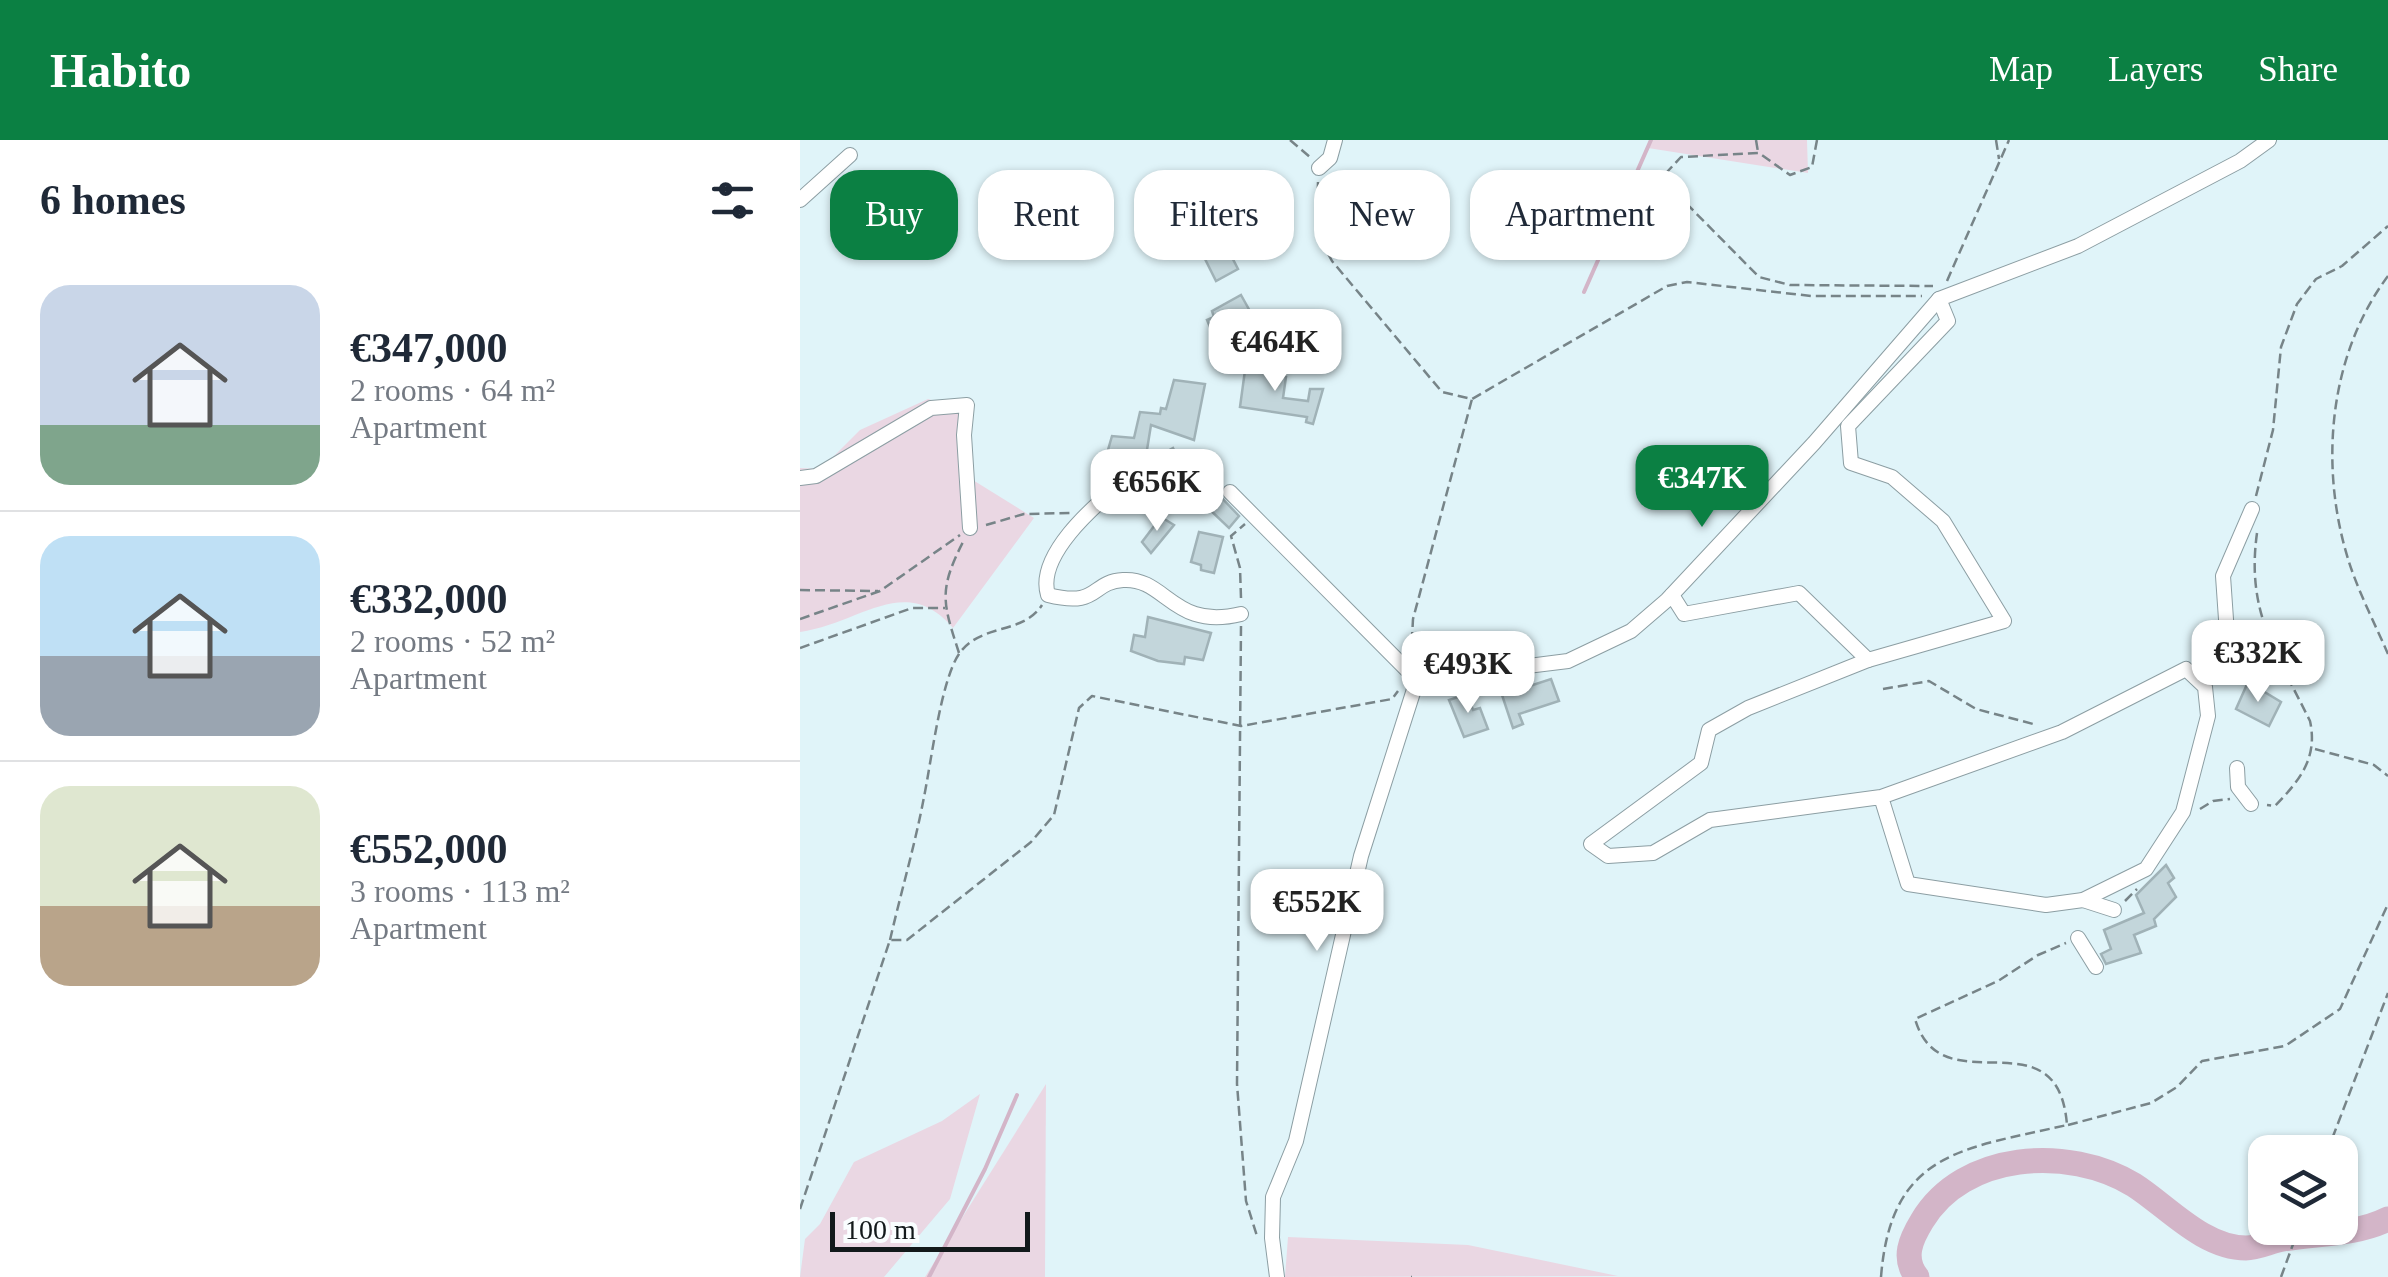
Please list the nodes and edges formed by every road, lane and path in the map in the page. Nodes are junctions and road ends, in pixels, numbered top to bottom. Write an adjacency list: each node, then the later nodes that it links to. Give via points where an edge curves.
1 (1290, 140): 11 (path)
2 (1336, 140): 11 (street)
3 (1756, 140): 8 (path)
4 (1817, 140): 8 (path, via 1812,167 1790,175)
5 (1996, 140): 10 (path)
6 (2009, 140): 10 (path)
7 (2269, 140): 15 (street, via 2078,246)
8 (1759, 153): 10 (path, via 1681,157 1666,172 1675,192 1759,276 1790,285 1945,286)
9 (850, 155): 12 (street)
10 (2000, 161)
11 (1319, 168): 16 (path, via 1317,233 1332,260 1442,392)
12 (800, 200)
13 (2388, 226): 20 (path, via 2342,266 2316,278 2297,304 2281,348 2273,430)
14 (2388, 276): 33 (path, via 2349,347 2332,419 2334,493 2349,562)
15 (1939, 299): 16 (path, via 1667,286); 27 (street); 34 (street, via 1948,320 1848,426 1851,463 1892,477 1943,521 2004,621)
16 (1472, 399): 35 (path, via 1413,619)
17 (800, 478): 23 (street, via 816,476 931,408 966,406)
18 (1120, 484): 21 (street)
19 (1230, 492): 22 (street)
20 (2252, 508): 36 (street, via 2222,576); 40 (path, via 2258,528 2256,610 2310,721)
21 (1087, 512): 23 (path, via 1024,514); 26 (street, via 1051,561 1044,583)
22 (1254, 516): 29 (path, via 1231,536); 35 (street)
23 (970, 528): 25 (path); 28 (path, via 945,581)
24 (800, 590): 25 (path)
25 (880, 591): 30 (path)
26 (1048, 595): 29 (street, via 1087,599 1122,580 1142,584 1190,614 1217,620); 32 (path, via 1034,617 984,632)
27 (1672, 595): 34 (street, via 1684,614 1799,593); 35 (street, via 1631,631 1568,661)
28 (945, 608): 31 (path, via 912,608); 32 (path)
29 (1241, 614): 38 (path)
30 (801, 620)
31 (800, 648)
32 (959, 654): 51 (path, via 938,718)
33 (2388, 654)
34 (1868, 660): 43 (street, via 1709,730 1701,764 1591,844 1608,856 1653,853 1710,820)
35 (1414, 677): 38 (path, via 1392,700); 60 (street, via 1361,856 1296,1142 1274,1197)
36 (2230, 677)
37 (1883, 689): 39 (path, via 1929,681 1976,709)
38 (1241, 726): 51 (path, via 1092,696 1079,708 1054,816 1031,842 906,940); 57 (path, via 1237,1084 1246,1202)
39 (2062, 732): 43 (street); 47 (street, via 2186,669 2205,687 2208,716 2183,812 2146,869)
40 (2313, 749): 42 (path, via 2374,765); 44 (path, via 2275,806)
41 (2236, 768): 44 (street, via 2238,787)
42 (2388, 776)
43 (1881, 797): 47 (street, via 1908,884 2046,905)
44 (2251, 804): 45 (path, via 2213,801)
45 (2197, 810)
46 (2140, 886): 49 (path)
47 (2082, 900): 49 (street)
48 (2388, 904): 54 (path, via 2340,1009 2285,1046 2202,1060 2151,1103)
49 (2114, 910)
50 (2078, 938): 52 (street); 54 (path, via 1915,1019 1925,1042 1940,1053 1964,1062 2038,1067 2055,1080)
51 (890, 940): 56 (path)
52 (2096, 967)
53 (2388, 993): 55 (path)
54 (2067, 1125): 61 (path, via 1978,1146 1926,1168 1898,1205)
55 (2334, 1135)
56 (800, 1210)
57 (1258, 1238)
58 (2293, 1245): 59 (path)
59 (2282, 1274)
60 (1276, 1277)
61 (1880, 1277)

